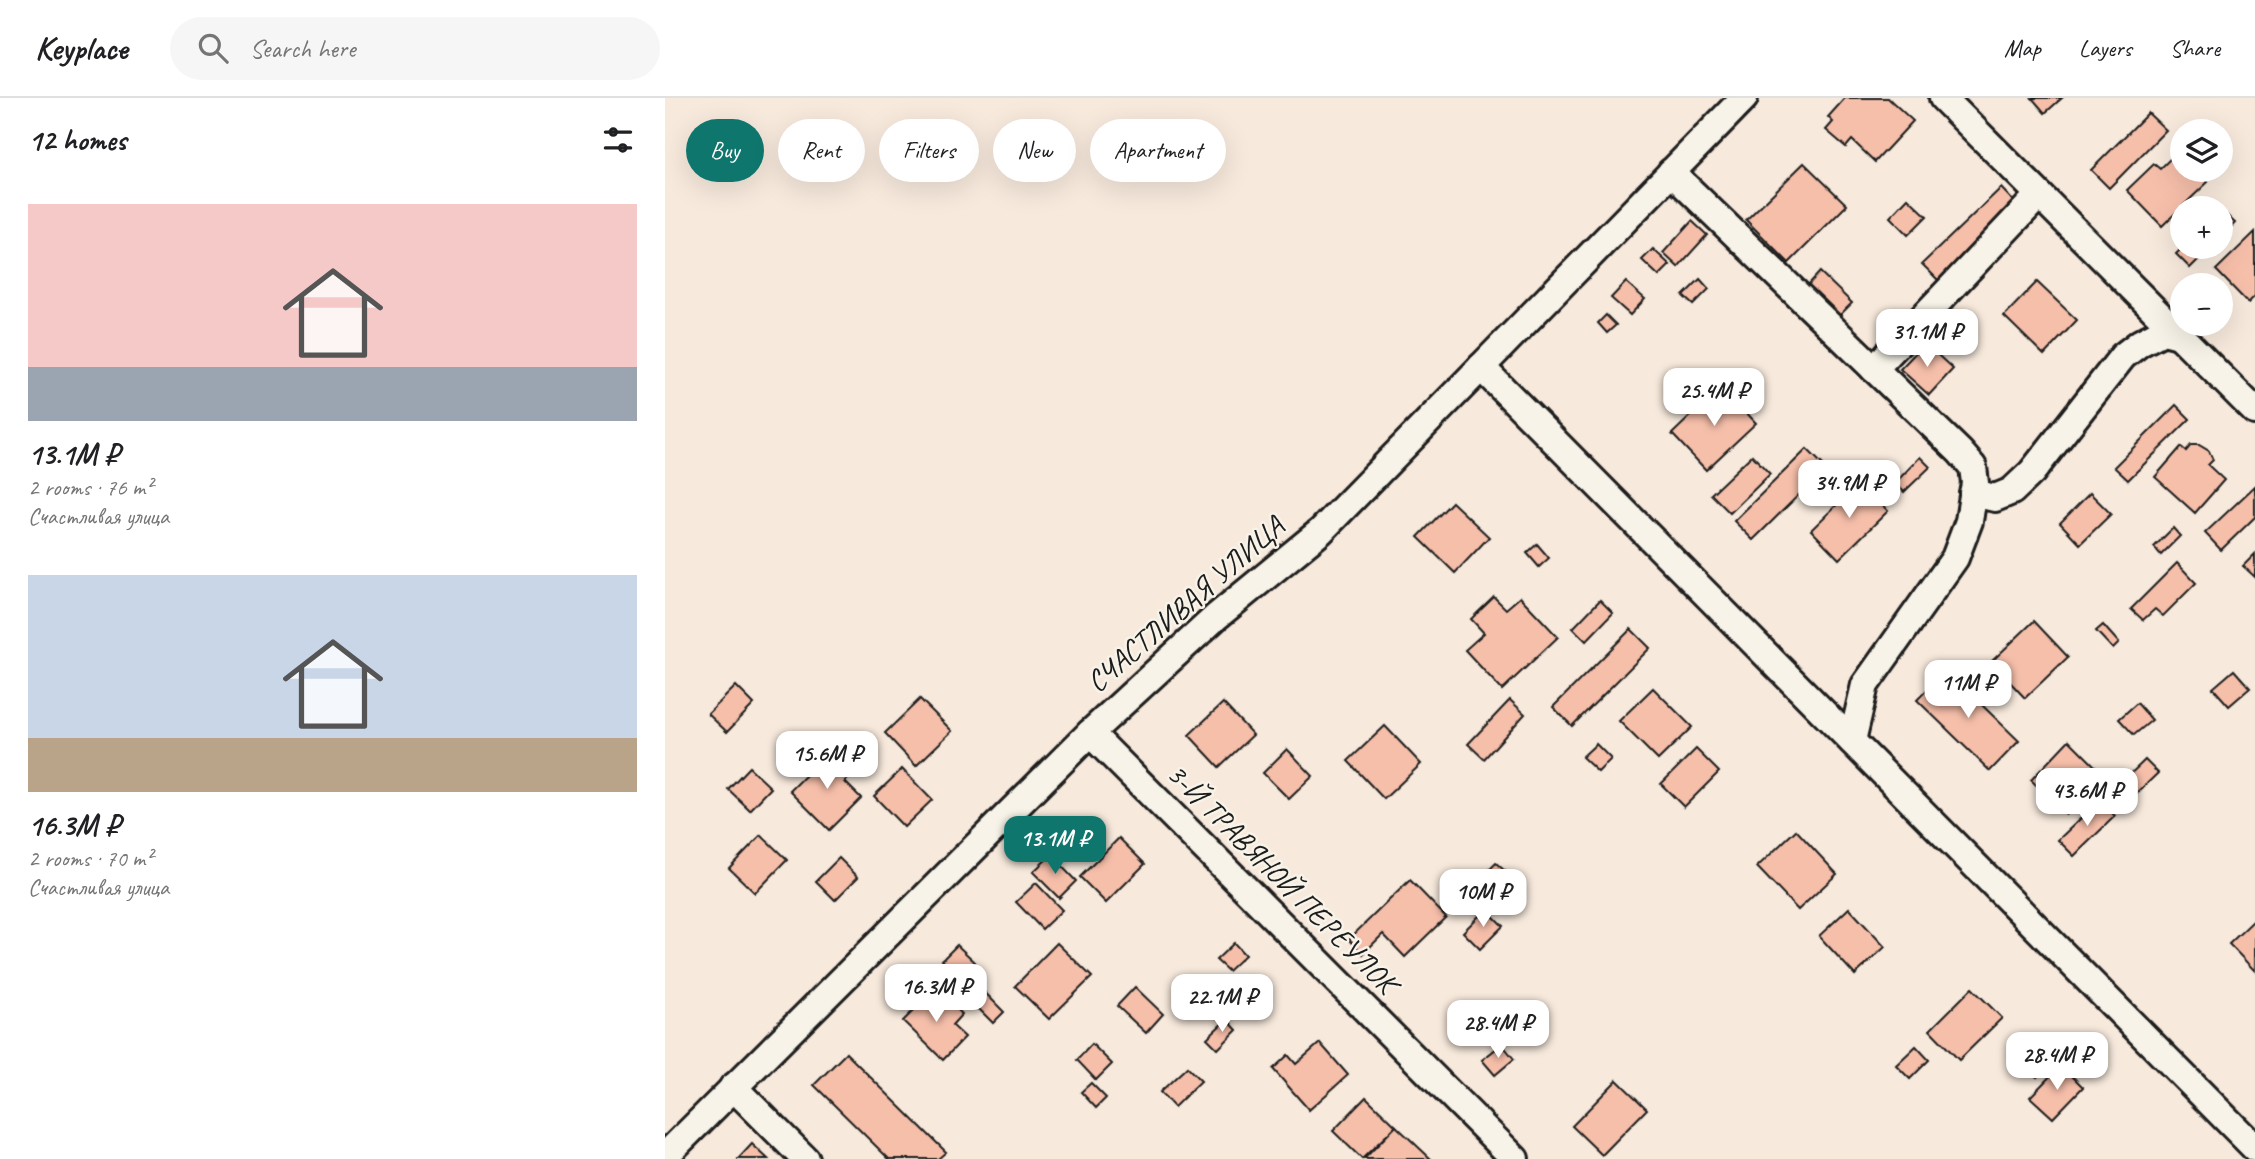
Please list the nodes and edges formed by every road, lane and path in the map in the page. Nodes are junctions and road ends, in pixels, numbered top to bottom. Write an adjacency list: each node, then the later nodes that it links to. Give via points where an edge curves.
1 (1744, 98): 3 (street, СЧАСТЛИВАЯ УЛИЦА)
2 (1943, 98): 4 (street)
3 (1671, 172): 8 (street, СЧАСТЛИВАЯ УЛИЦА); 9 (street)
4 (2039, 194): 5 (street); 9 (street)
5 (2170, 326)
6 (2170, 333): 11 (street, via 2163,331 2140,342 2123,356 2012,491 1995,498)
7 (2180, 336): 10 (street)
8 (1481, 367): 12 (street, СЧАСТЛИВАЯ УЛИЦА, via 1321,531 1216,617); 13 (street)
9 (1874, 369): 11 (street, via 1973,467)
10 (2255, 411)
11 (1973, 493): 13 (street, via 1955,558 1865,685)
12 (1090, 733): 14 (street, СЧАСТЛИВАЯ УЛИЦА); 18 (street, 3-Й ТРАВЯНОЙ ПЕРЕУЛОК)
13 (1852, 741): 15 (street)
14 (733, 1087): 16 (street, СЧАСТЛИВАЯ УЛИЦА); 17 (street)
15 (2255, 1148)
16 (665, 1156)
17 (805, 1159)
18 (1515, 1159)

